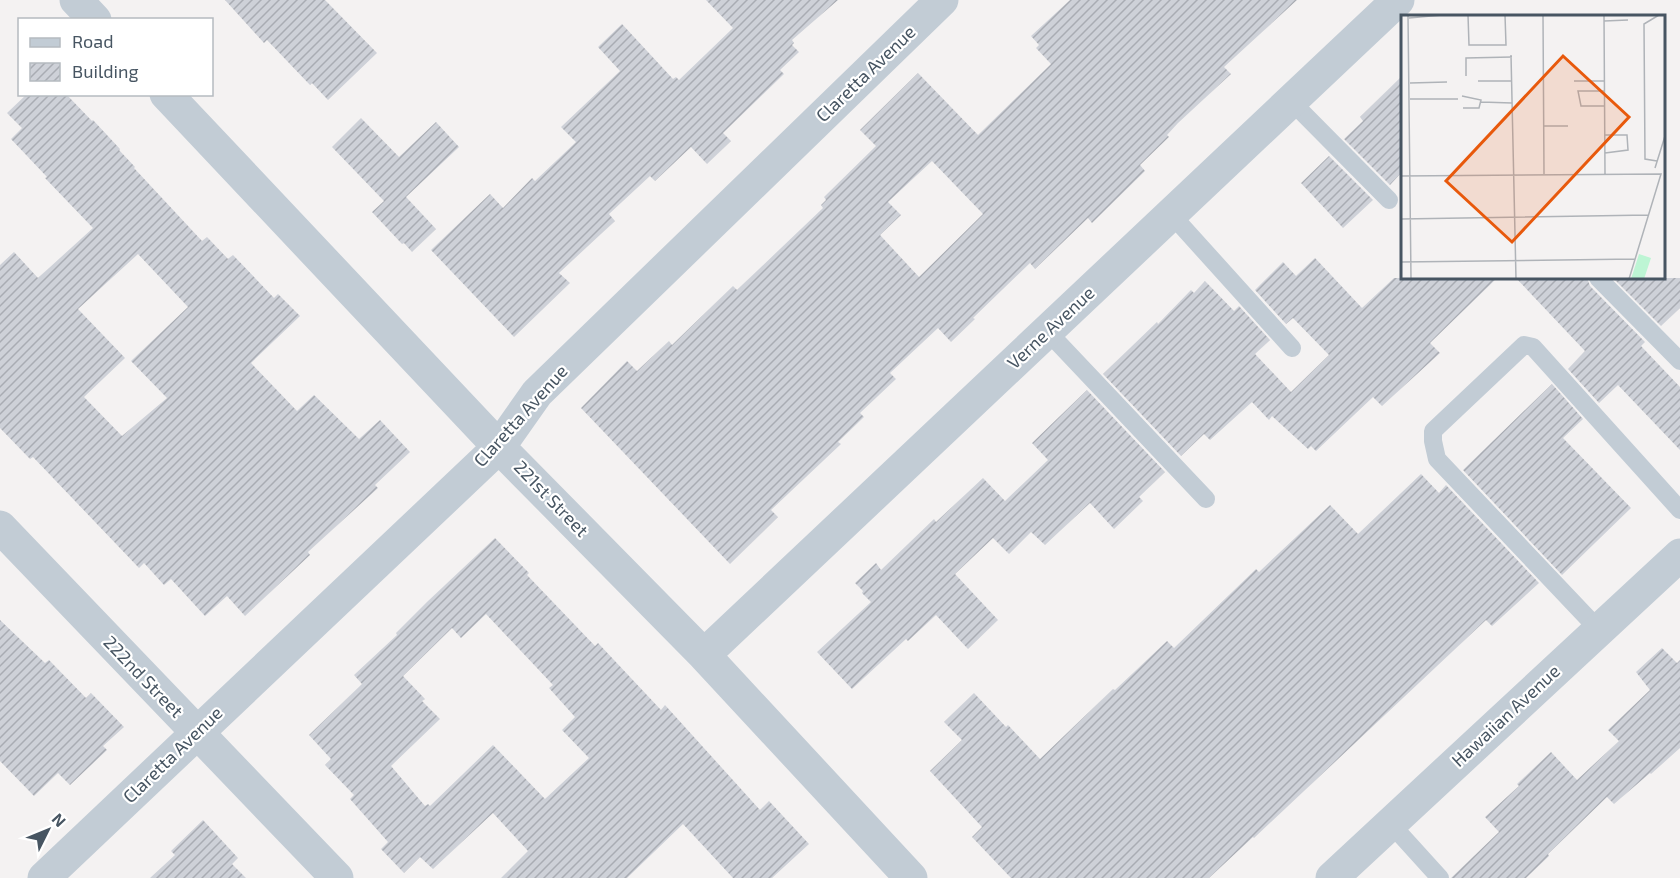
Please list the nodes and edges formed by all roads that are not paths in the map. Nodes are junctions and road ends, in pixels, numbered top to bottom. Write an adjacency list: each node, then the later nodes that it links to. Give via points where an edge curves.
1 (76, 0): 4 (street)
2 (942, 0): 13 (street, Claretta Avenue, via 537,393)
3 (1398, 0): 6 (street, Verne Avenue)
4 (93, 18)
5 (168, 96): 13 (street, 221st Street)
6 (1291, 101): 7 (lane); 8 (street, Verne Avenue)
7 (1389, 200)
8 (1171, 214): 10 (street, Verne Avenue); 11 (lane)
9 (1600, 279): 12 (lane)
10 (1047, 331): 14 (lane); 19 (street, Verne Avenue)
11 (1292, 348)
12 (1680, 362)
13 (499, 447): 19 (street, 221st Street); 20 (street, Claretta Avenue)
14 (1206, 499)
15 (1680, 510): 18 (lane, via 1533,347 1524,345 1433,431 1437,459)
16 (0, 527): 20 (street, 222nd Street)
17 (1680, 555): 18 (street, Hawaiian Avenue)
18 (1599, 630): 21 (street, Hawaiian Avenue)
19 (704, 655): 24 (street, 221st Street)
20 (196, 732): 22 (street, Claretta Avenue); 23 (street, 222nd Street)
21 (1391, 824): 25 (street, Hawaiian Avenue); 26 (lane)
22 (44, 878)
23 (337, 878)
24 (911, 878)
25 (1332, 878)
26 (1440, 878)

